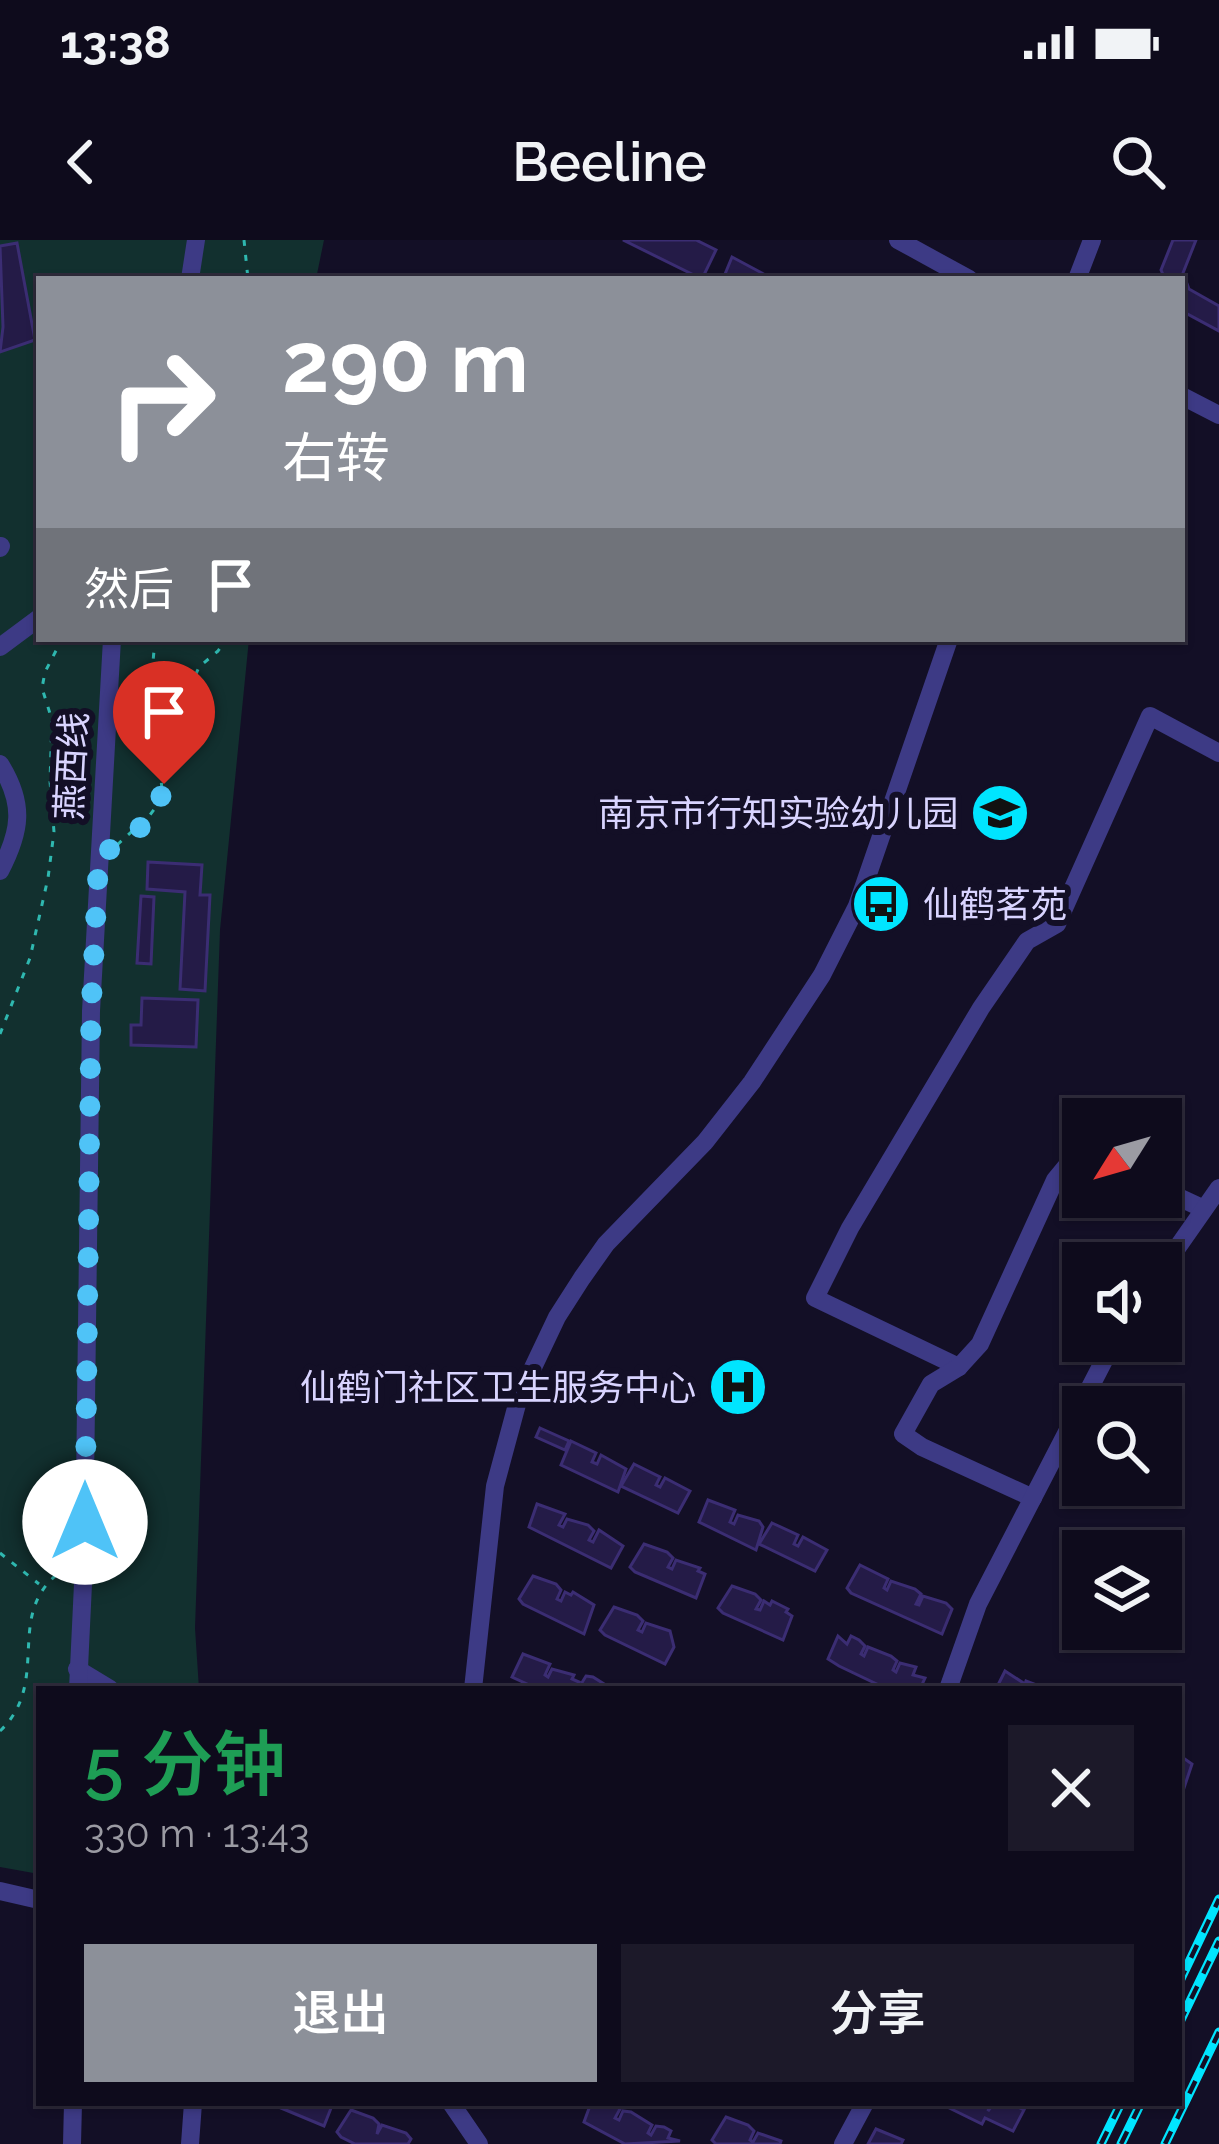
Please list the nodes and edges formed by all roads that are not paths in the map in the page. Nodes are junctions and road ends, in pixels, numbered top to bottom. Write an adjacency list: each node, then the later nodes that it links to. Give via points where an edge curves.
1 (196, 240): 4 (street)
2 (898, 240): 5 (street)
3 (1091, 240): 6 (street)
4 (190, 276)
5 (964, 276)
6 (1078, 276)
7 (1185, 398): 8 (street)
8 (1219, 415)
9 (36, 620): 12 (street)
10 (112, 642): 24 (street, 燕西线, via 91,1011)
11 (948, 642): 25 (street, via 857,906 822,975 705,1142 594,1261 519,1396 495,1486)
12 (0, 647)
13 (1219, 753): 22 (street, via 1150,716 1057,924 1027,941 981,1008 815,1298)
14 (0, 764): 15 (street, via 20,807)
15 (0, 871)
16 (1062, 1172): 22 (street, via 980,1344)
17 (1219, 1188): 19 (street)
18 (1182, 1199): 19 (street)
19 (1204, 1209): 20 (street)
20 (1181, 1242)
21 (1103, 1362): 23 (street)
22 (959, 1367): 23 (street, via 932,1384 902,1434)
23 (1033, 1498): 26 (street, via 978,1604)
24 (78, 1679)
25 (472, 1686)
26 (949, 1686)
27 (0, 1891): 28 (street)
28 (36, 1899)
29 (73, 2106): 33 (street)
30 (193, 2106): 34 (street)
31 (453, 2106): 35 (street)
32 (863, 2106): 36 (street)
33 (72, 2144)
34 (190, 2144)
35 (478, 2144)
36 (843, 2144)

